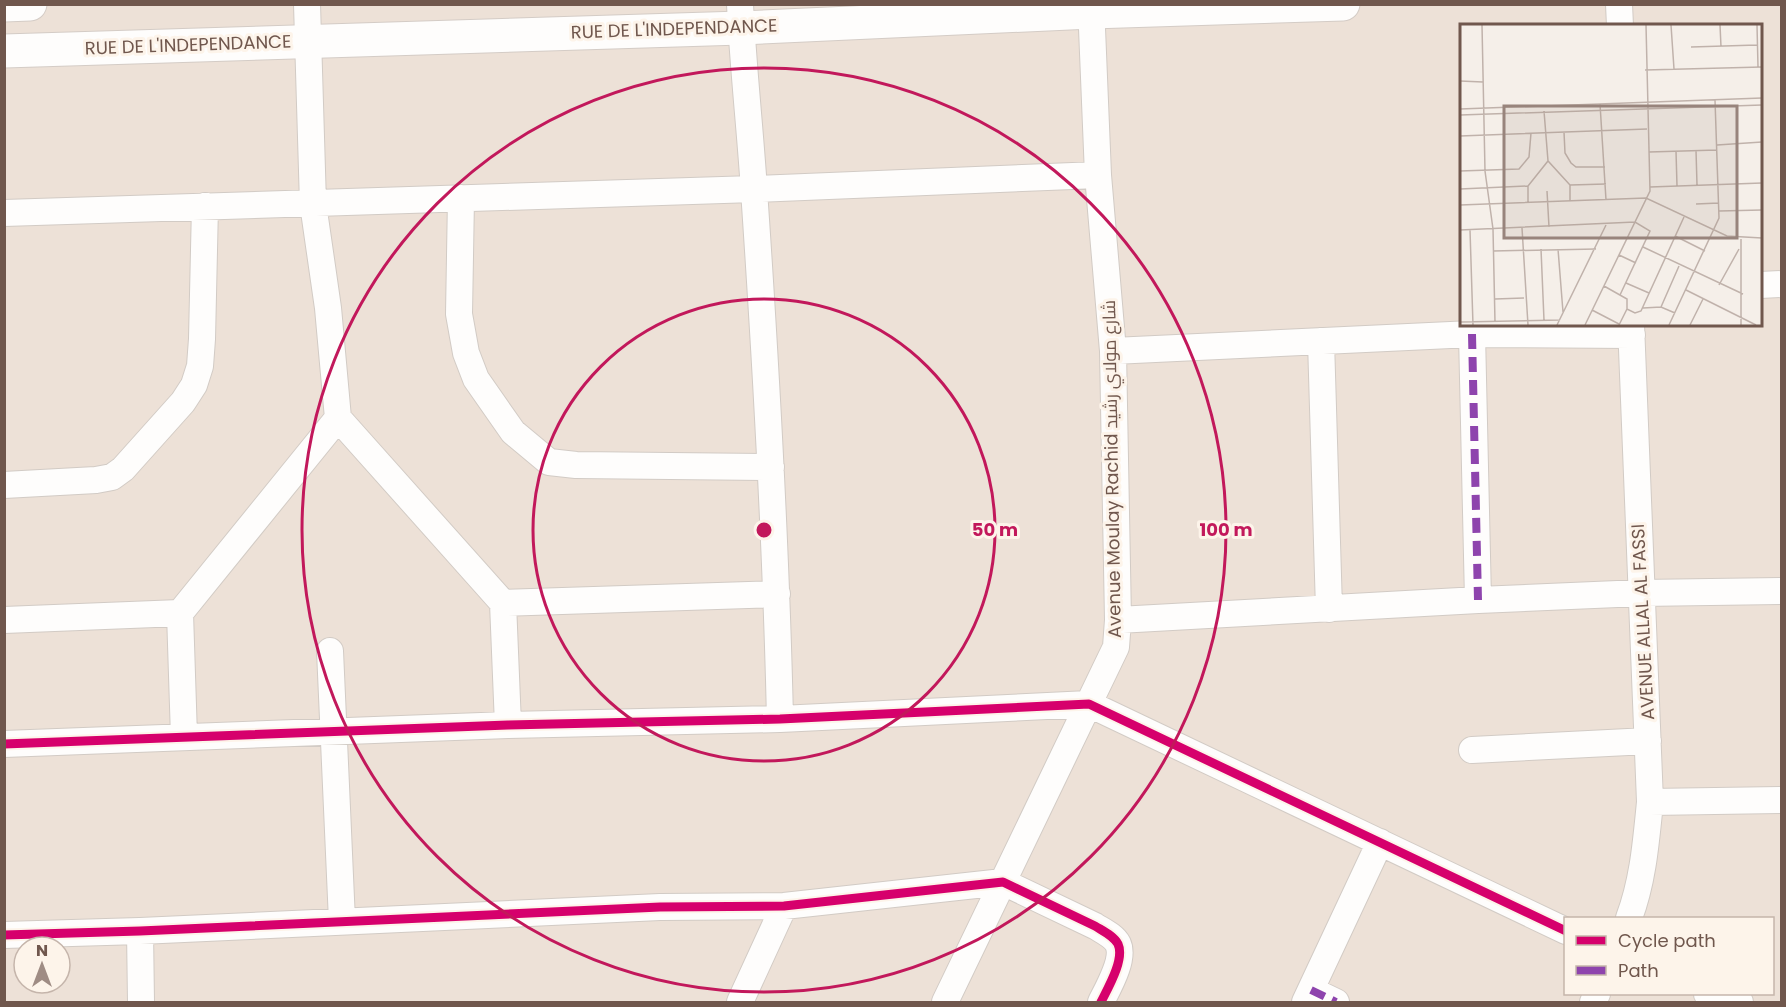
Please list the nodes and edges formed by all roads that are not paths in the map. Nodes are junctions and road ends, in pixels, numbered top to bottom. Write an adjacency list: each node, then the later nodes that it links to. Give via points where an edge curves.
1 (30, 4): 5 (main road)
2 (307, 4): 9 (street)
3 (1343, 4): 6 (main road, RUE DE L'INDEPENDANCE)
4 (1619, 4): 8 (street)
5 (4, 5)
6 (1091, 8): 7 (main road, RUE DE L'INDEPENDANCE); 11 (street, Avenue Moulay Rachid شارع مولاي رشيد)
7 (741, 16): 9 (main road, RUE DE L'INDEPENDANCE); 12 (street)
8 (1620, 24)
9 (308, 41): 10 (main road, RUE DE L'INDEPENDANCE); 14 (street)
10 (4, 51)
11 (1098, 175): 12 (street); 22 (street, Avenue Moulay Rachid شارع مولاي رشيد)
12 (754, 189): 13 (street); 24 (street)
13 (461, 198): 14 (street); 24 (street, via 459,314 466,353 476,379 513,432 549,462)
14 (313, 204): 15 (street); 23 (street)
15 (205, 206): 16 (street); 25 (street, via 200,366 183,402 112,477)
16 (4, 213)
17 (1782, 284): 18 (street)
18 (1762, 285)
19 (1631, 330): 20 (street); 27 (street, AVENUE ALLAL AL FASSI)
20 (1472, 334): 21 (street); 29 (street)
21 (1321, 341): 22 (street); 31 (street)
22 (1113, 351): 34 (street, Avenue Moulay Rachid شارع مولاي رشيد)
23 (338, 418): 30 (street); 32 (street)
24 (771, 466): 28 (street)
25 (4, 485)
26 (1782, 591): 27 (street)
27 (1641, 593): 29 (street); 41 (street, AVENUE ALLAL AL FASSI)
28 (777, 594): 30 (street); 37 (street)
29 (1478, 600): 31 (street)
30 (503, 603): 38 (street)
31 (1329, 609): 34 (street)
32 (180, 613): 33 (street); 40 (street)
33 (4, 620)
34 (1118, 620): 36 (street, Avenue Moulay Rachid شارع مولاي رشيد, via 1116,647)
35 (330, 651): 39 (street)
36 (1089, 704): 37 (street); 46 (street); 47 (street, Avenue Moulay Rachid شارع مولاي رشيد)
37 (780, 719): 38 (street)
38 (508, 725): 39 (street)
39 (333, 732): 40 (street); 50 (street)
40 (184, 737): 42 (street)
41 (1648, 741): 43 (street); 45 (street, AVENUE ALLAL AL FASSI)
42 (4, 744)
43 (1472, 750)
44 (1782, 800): 45 (street)
45 (1650, 802): 49 (street, AVENUE ALLAL AL FASSI, via 1645,855)
46 (1380, 842): 51 (street); 55 (street)
47 (1003, 882): 48 (street); 58 (street, Avenue Moulay Rachid شارع مولاي رشيد); 59 (street, via 1095,926 1118,943 1116,970)
48 (784, 906): 50 (street, via 660,907); 57 (street)
49 (1629, 917)
50 (342, 921): 52 (street)
51 (1564, 930)
52 (140, 931): 53 (street); 56 (street)
53 (4, 935)
54 (1714, 995): 61 (street)
55 (1308, 996): 60 (street)
56 (141, 1002)
57 (740, 1002)
58 (945, 1002)
59 (1101, 1002)
60 (1336, 1002)
61 (1740, 1002)

